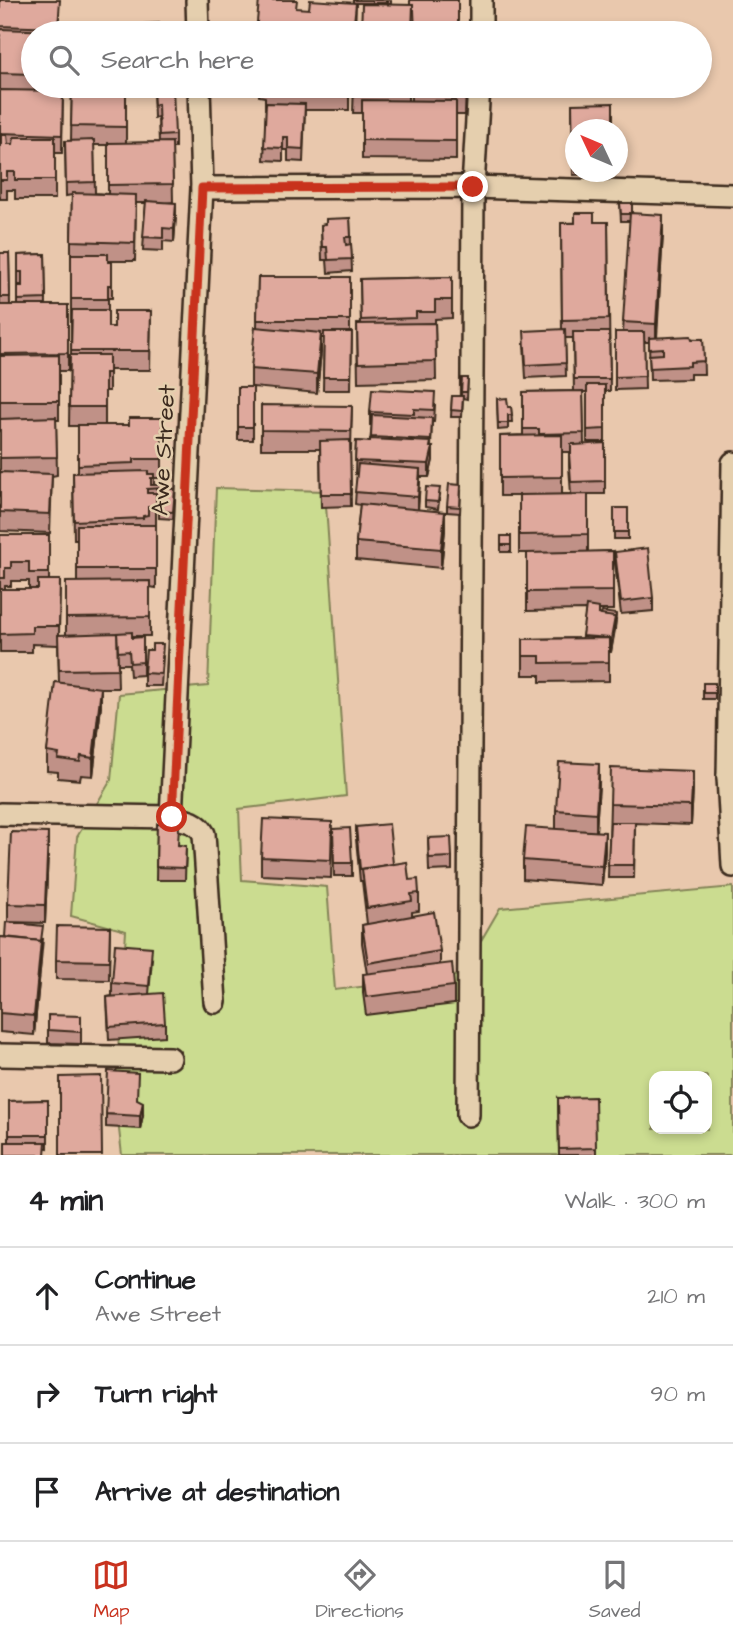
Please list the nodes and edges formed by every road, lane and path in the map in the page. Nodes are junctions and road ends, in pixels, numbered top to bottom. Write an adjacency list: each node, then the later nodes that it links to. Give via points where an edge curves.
1 (197, 0): 3 (street)
2 (481, 0): 4 (street)
3 (198, 21)
4 (481, 21)
5 (199, 98): 8 (street, Awe Street)
6 (478, 98): 7 (street)
7 (473, 187): 8 (street); 9 (street); 18 (street)
8 (202, 188): 13 (street, Awe Street)
9 (733, 195)
10 (733, 463): 11 (street)
11 (730, 776): 14 (street)
12 (0, 814): 13 (street)
13 (172, 817): 15 (street, via 194,822 204,834)
14 (733, 866)
15 (215, 1002)
16 (0, 1055): 17 (street)
17 (170, 1058)
18 (468, 1115)

